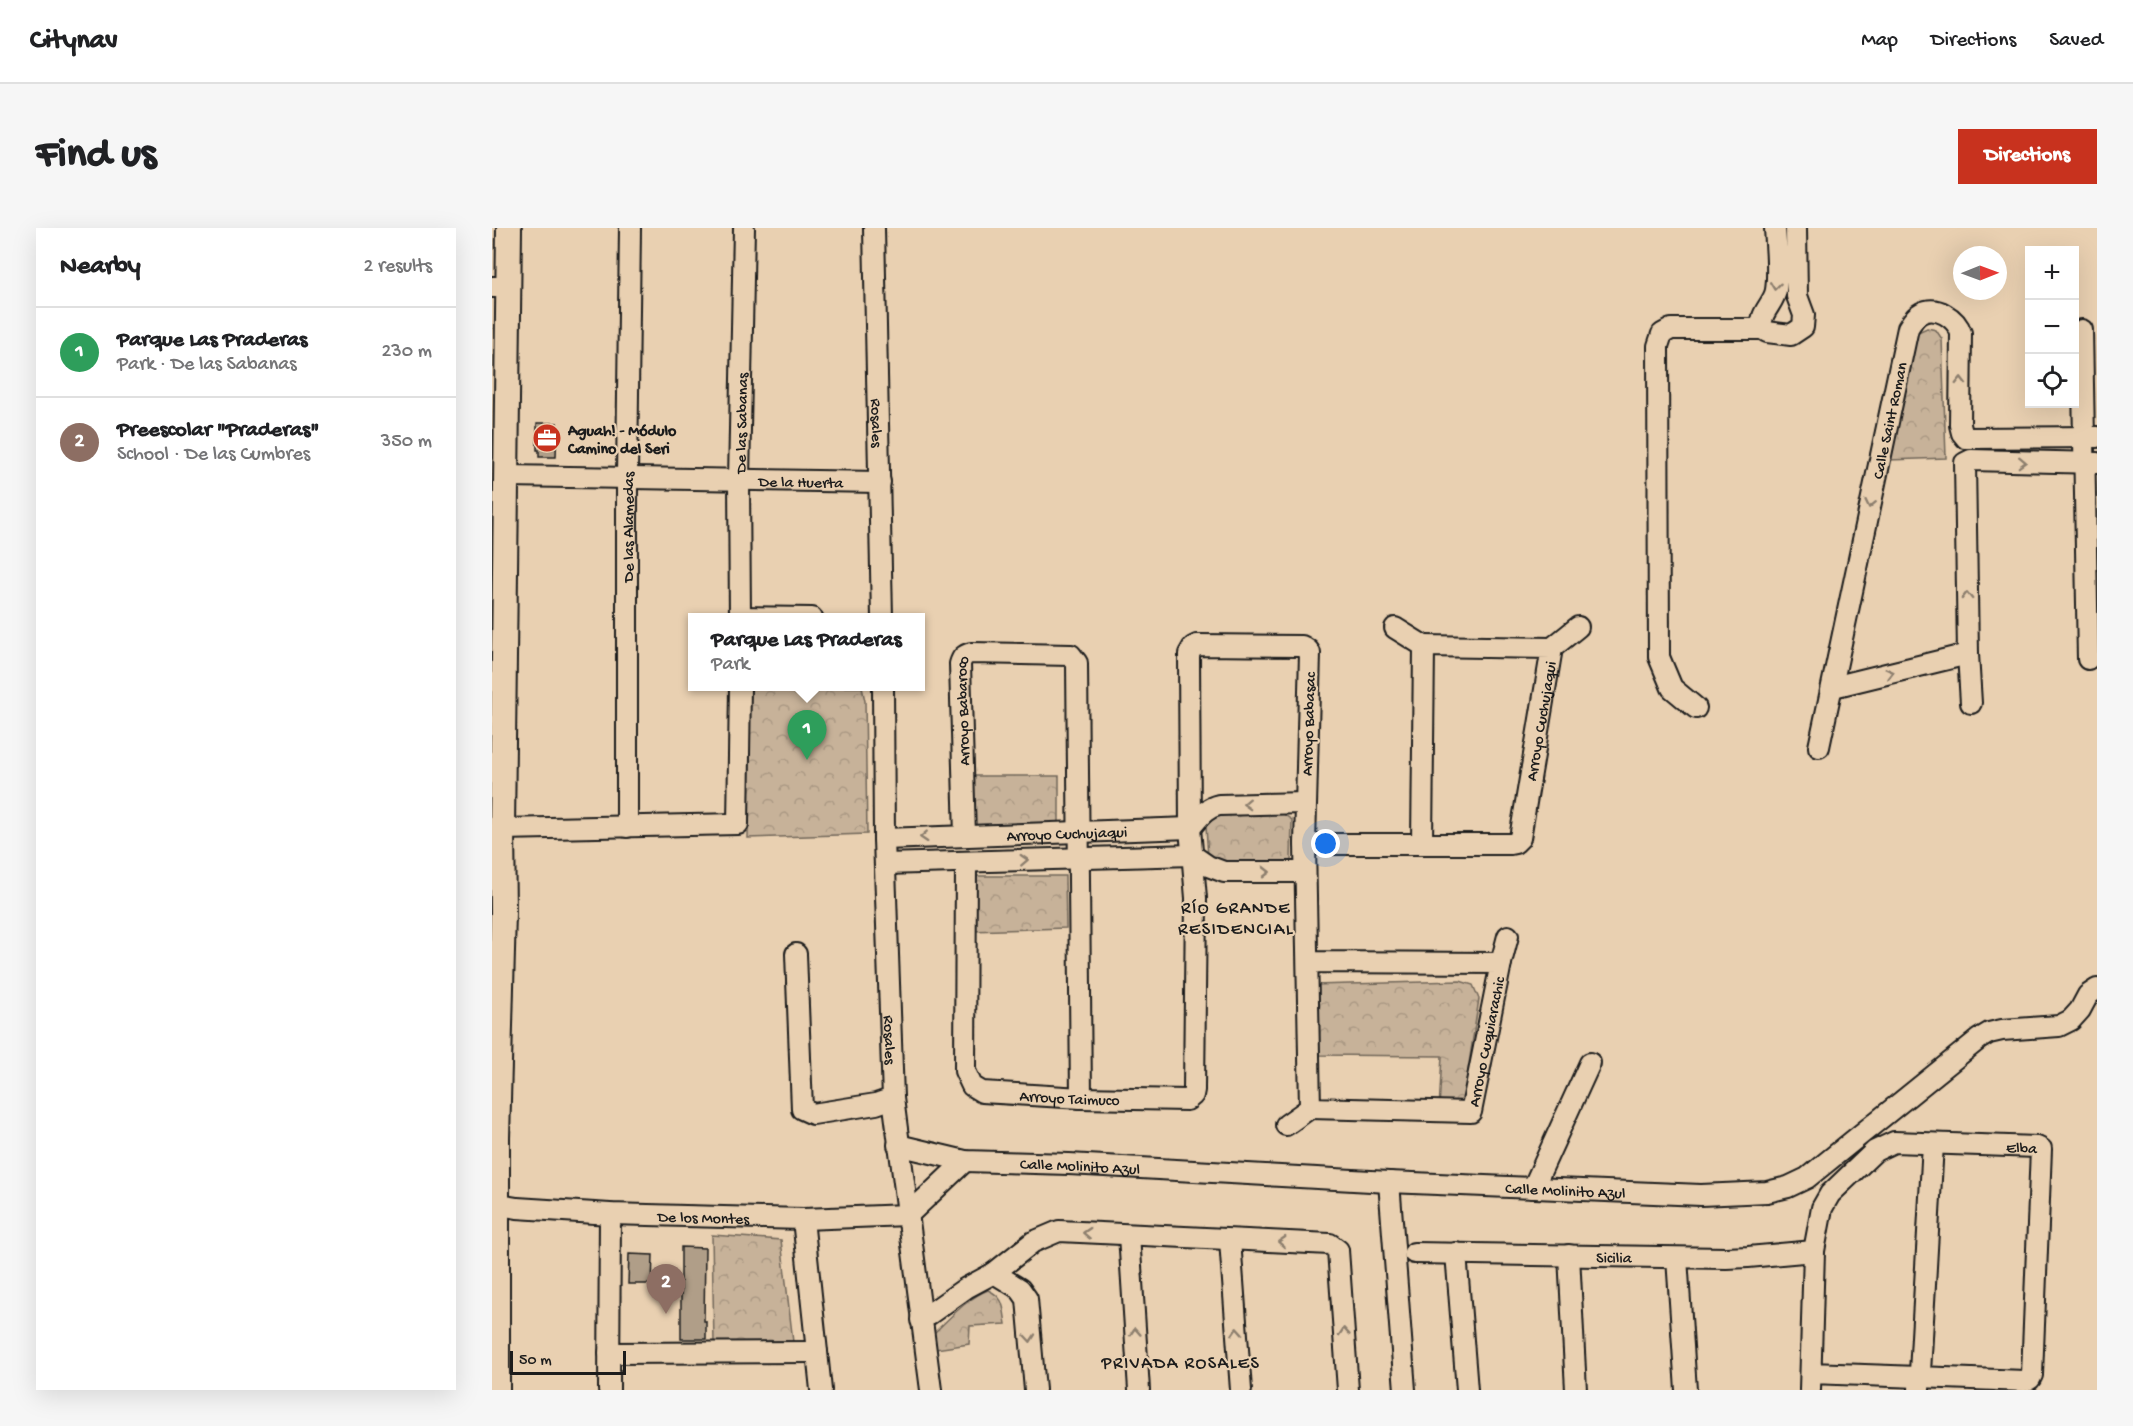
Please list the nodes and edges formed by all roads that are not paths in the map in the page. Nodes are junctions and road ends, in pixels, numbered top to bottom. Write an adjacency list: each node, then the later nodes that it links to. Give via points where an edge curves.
1 (509, 228): 7 (main road)
2 (630, 228): 13 (street, De las Alamedas)
3 (744, 228): 14 (street, De las Sabanas)
4 (874, 228): 15 (street, Rosales)
5 (1775, 228): 8 (street, one-way to 8, via 1776,292 1762,315)
6 (1796, 228): 8 (street, via 1797,296 1804,315 1803,327 1791,335)
7 (500, 287): 12 (main road)
8 (1762, 329): 28 (street, via 1671,329 1662,334 1658,346 1659,657 1672,688)
9 (2082, 330): 10 (street)
10 (2091, 437): 11 (street); 24 (street, Calle Saint Roman, one-way to 24, via 1966,438 1960,425 1959,325 1950,316 1935,312 1923,312 1915,318 1908,328)
11 (2091, 463): 22 (street, one-way to 11, via 1965,464 1971,460); 23 (street)
12 (507, 476): 13 (street, De la Huerta); 33 (main road)
13 (627, 477): 14 (street, De la Huerta); 31 (street, De las Alamedas)
14 (739, 480): 15 (street, De la Huerta); 16 (street, De las Sabanas)
15 (880, 482): 17 (street, Rosales)
16 (740, 613)
17 (882, 613)
18 (1578, 627): 21 (street)
19 (1395, 628): 20 (street)
20 (1424, 646): 21 (street, Arroyo Cuchujaqui); 38 (street)
21 (1552, 648): 38 (street, Arroyo Cuchujaqui, via 1520,838 1510,844)
22 (1968, 654): 24 (street, one-way to 22); 27 (street)
23 (2088, 659)
24 (1833, 687): 29 (street, Calle Saint Roman)
25 (740, 691): 31 (street, via 740,822)
26 (883, 691): 36 (street, Rosales)
27 (1971, 703)
28 (1696, 708)
29 (1820, 747)
30 (1305, 803): 32 (street, one-way to 32, via 1219,805 1203,812); 32 (street, Arroyo Babasac, via 1308,650 1299,645 1197,645 1189,654); 37 (street, Arroyo Babasac)
31 (627, 827): 33 (street)
32 (1190, 828): 34 (street, Arroyo Cuchujaqui); 39 (street, Arroyo Taimuco)
33 (502, 829): 61 (main road)
34 (1077, 831): 35 (street, Arroyo Cuchujaqui); 35 (street, Arroyo Babaroco, via 1075,658 1066,654 971,652 965,654 960,664); 40 (street)
35 (964, 836): 36 (street, Arroyo Cuchujaqui, one-way to 36)
36 (884, 839): 42 (street, Rosales)
37 (1305, 844): 38 (street, Arroyo Cuchujaqui); 44 (street)
38 (1422, 844)
39 (1192, 855): 40 (street, Arroyo Cuchujaqui); 43 (street); 45 (street, Arroyo Taimuco)
40 (1077, 857): 41 (street, Arroyo Cuchujaqui, one-way to 40); 53 (street)
41 (966, 862): 42 (street, Arroyo Cuchujaqui); 53 (street, Arroyo Taimuco, via 968,1079 982,1092)
42 (885, 864): 52 (street, Rosales)
43 (1224, 872): 44 (street, one-way to 44); 45 (street)
44 (1305, 872): 48 (street)
45 (1196, 898): 53 (street, Arroyo Taimuco, via 1193,1095 1187,1101)
46 (1508, 936): 49 (street)
47 (796, 954): 52 (street, via 802,1109 813,1114)
48 (1308, 962): 49 (street, Arroyo Cuquiarachic); 54 (street)
49 (1501, 963): 54 (street, Arroyo Cuquiarachic, via 1476,1115)
50 (2097, 989): 60 (street, Calle Molinito Azul, via 2088,995 2071,1020 2059,1026 2002,1030 1978,1039 1823,1166 1788,1187 1767,1192 1701,1195)
51 (1590, 1063): 60 (street)
52 (893, 1098): 57 (street, Rosales)
53 (1081, 1098)
54 (1310, 1108): 55 (street)
55 (1286, 1125)
56 (1933, 1144): 67 (street, Elba, via 1894,1142 1875,1151 1830,1194 1822,1208); 77 (street); 77 (street, Elba, via 2041,1149 2032,1375 2025,1381)
57 (898, 1145): 58 (street, Calle Molinito Azul); 63 (street, Rosales)
58 (965, 1161): 59 (street, Calle Molinito Azul); 63 (street)
59 (1389, 1182): 60 (street, Calle Molinito Azul); 86 (street)
60 (1533, 1188)
61 (494, 1204): 62 (street, De los Montes); 78 (main road)
62 (610, 1214): 64 (street, De los Montes); 75 (street)
63 (908, 1215): 64 (street, De los Montes); 73 (street, Rosales)
64 (803, 1219): 74 (street)
65 (1129, 1235): 66 (street); 72 (street, one-way to 72, via 1059,1231 1033,1242); 83 (street, one-way to 65)
66 (1230, 1240): 84 (street, one-way to 66); 85 (street, one-way to 66, via 1338,1250 1330,1244)
67 (1814, 1251): 71 (street, Sicilia); 76 (street)
68 (1414, 1253): 69 (street, Sicilia)
69 (1456, 1253): 70 (street, Sicilia); 87 (street)
70 (1569, 1255): 71 (street, Sicilia); 88 (street)
71 (1677, 1258): 89 (street)
72 (994, 1273): 73 (street); 82 (street, one-way to 82, via 1020,1289 1027,1299)
73 (921, 1320): 81 (street, Rosales)
74 (816, 1352): 75 (street); 80 (street)
75 (609, 1353): 79 (street)
76 (1810, 1381): 77 (street)
77 (1919, 1383)
78 (497, 1390)
79 (609, 1390)
80 (821, 1390)
81 (931, 1390)
82 (1035, 1390)
83 (1139, 1390)
84 (1241, 1390)
85 (1348, 1390)
86 (1405, 1390)
87 (1467, 1390)
88 (1576, 1390)
89 (1686, 1390)

